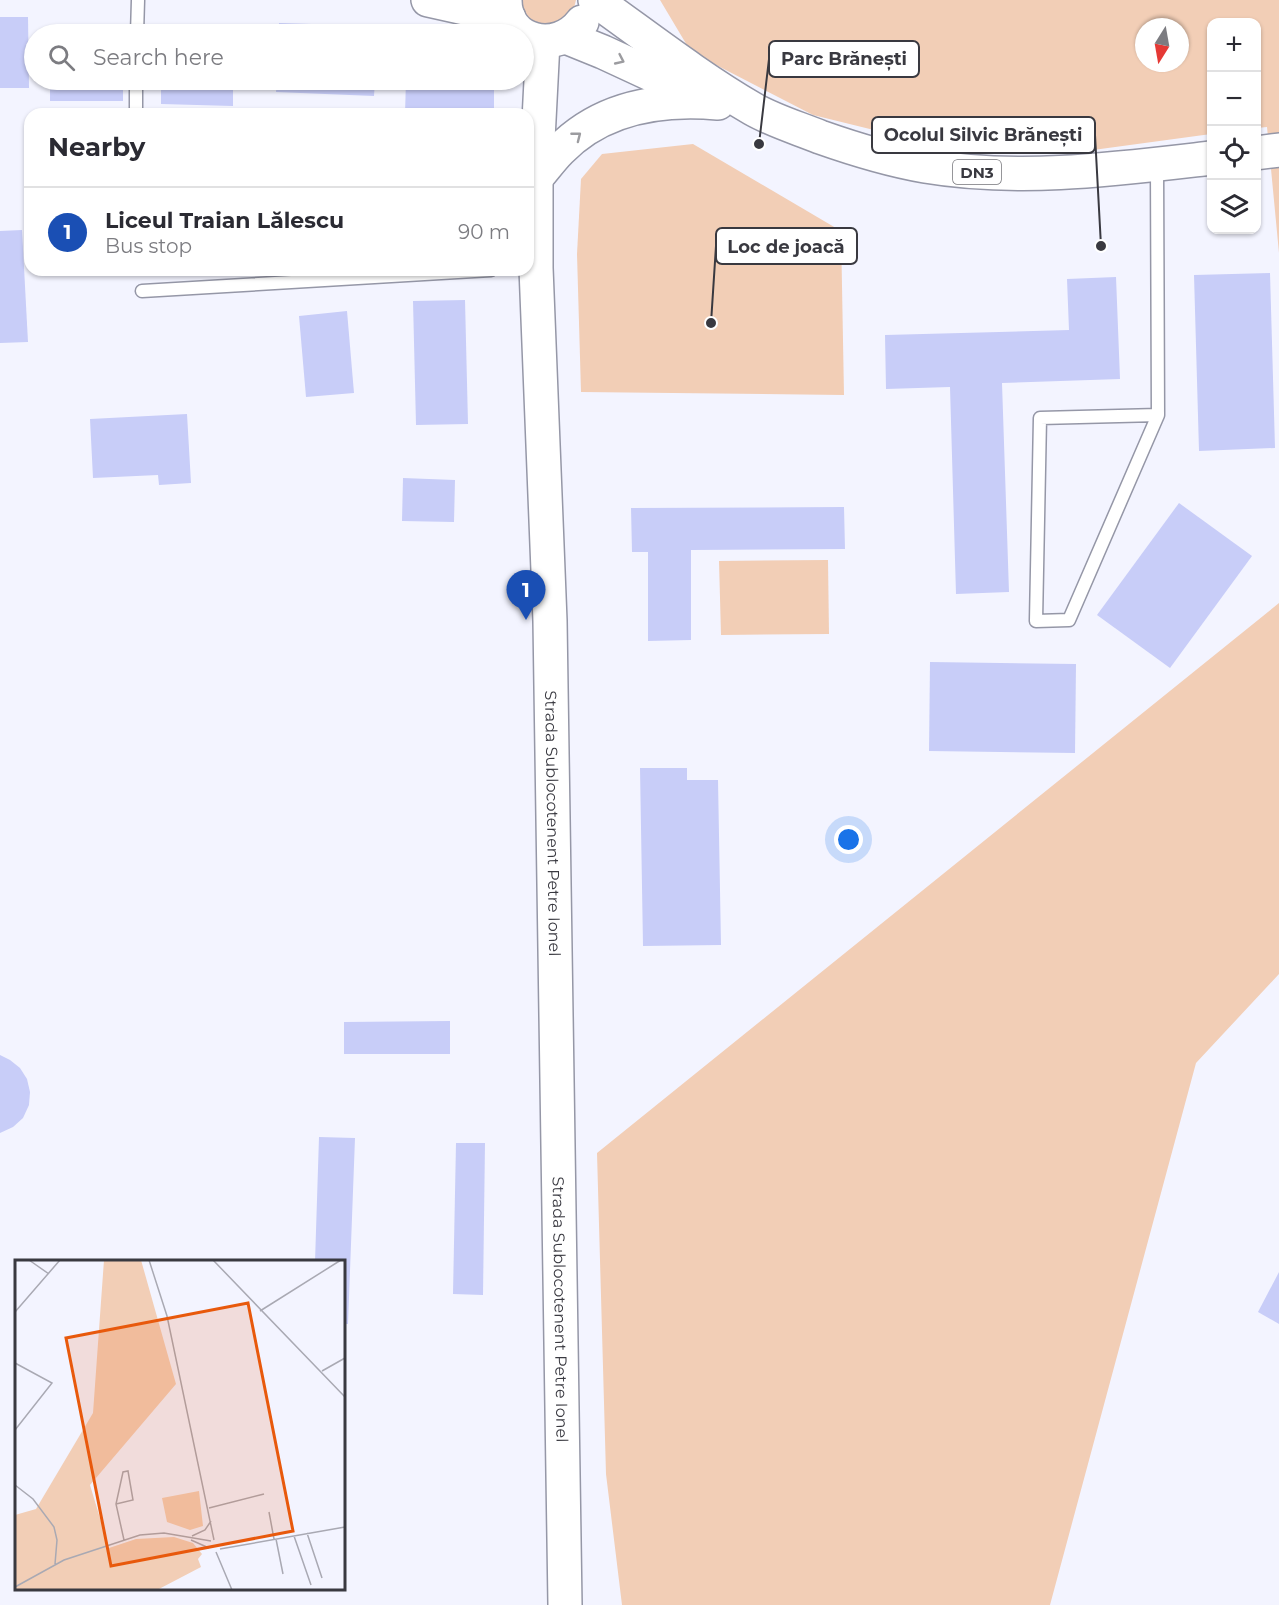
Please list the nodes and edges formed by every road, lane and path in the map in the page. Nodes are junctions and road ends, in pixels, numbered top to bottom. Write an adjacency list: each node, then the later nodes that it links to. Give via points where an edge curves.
1 (138, 0): 6 (lane)
2 (428, 0): 5 (main road)
3 (588, 0): 9 (main road, via 584,19 576,29)
4 (596, 0): 12 (main road, DN3)
5 (507, 9): 7 (main road)
6 (137, 24)
7 (514, 24)
8 (534, 38): 9 (main road)
9 (555, 39): 12 (main road, DN3, one-way to 12, via 603,52 672,84); 17 (main road, Strada Sublocotenent Petre Ionel)
10 (136, 90): 11 (lane)
11 (136, 108)
12 (753, 109): 16 (main road, DN3, via 872,154 925,166 1039,174); 17 (main road, one-way to 12, via 561,149 591,125 617,113 649,104 683,101)
13 (1279, 150): 14 (main road)
14 (1261, 152)
15 (1207, 159): 16 (main road, DN3)
16 (1157, 165): 22 (lane)
17 (536, 178): 18 (main road, Strada Sublocotenent Petre Ionel)
18 (534, 223)
19 (391, 276): 21 (lane)
20 (532, 276): 23 (main road, Strada Sublocotenent Petre Ionel, via 550,621)
21 (141, 291)
22 (1158, 414): 22 (lane, via 1040,418 1036,621 1069,620)
23 (566, 1605)

